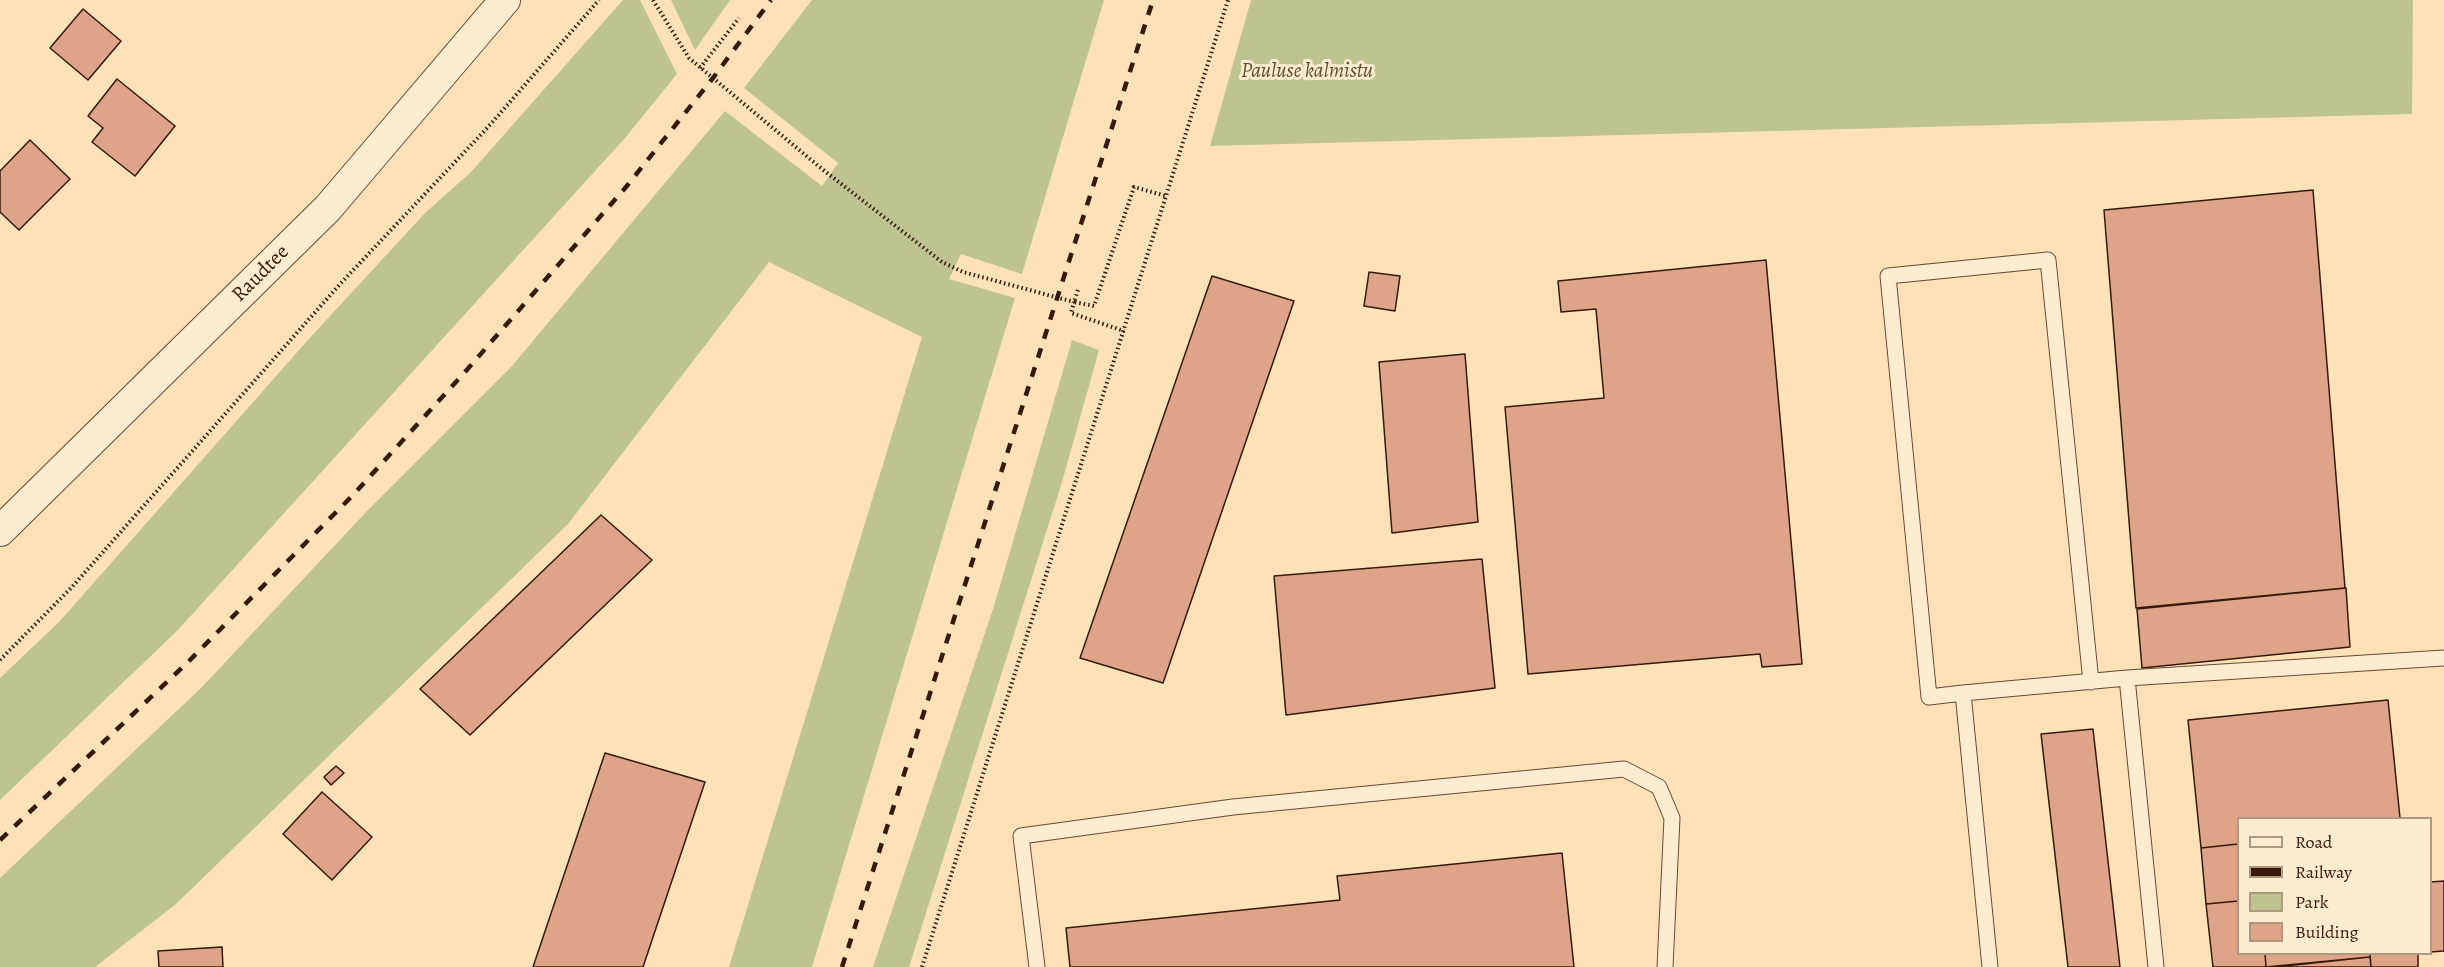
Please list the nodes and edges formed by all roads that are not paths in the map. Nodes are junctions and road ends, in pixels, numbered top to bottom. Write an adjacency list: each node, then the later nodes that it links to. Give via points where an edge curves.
1 (505, 0): 2 (street, Raudtee, via 328,208)
2 (0, 531)
3 (2444, 658): 4 (lane)
4 (2127, 678): 5 (lane); 10 (lane)
5 (2091, 682): 6 (lane); 6 (lane, via 2048,260 1888,276 1929,697)
6 (1963, 693): 9 (lane)
7 (1037, 967): 8 (lane, via 1021,836 1233,807 1624,769 1659,788 1672,818)
8 (1665, 967)
9 (1990, 967)
10 (2156, 967)

